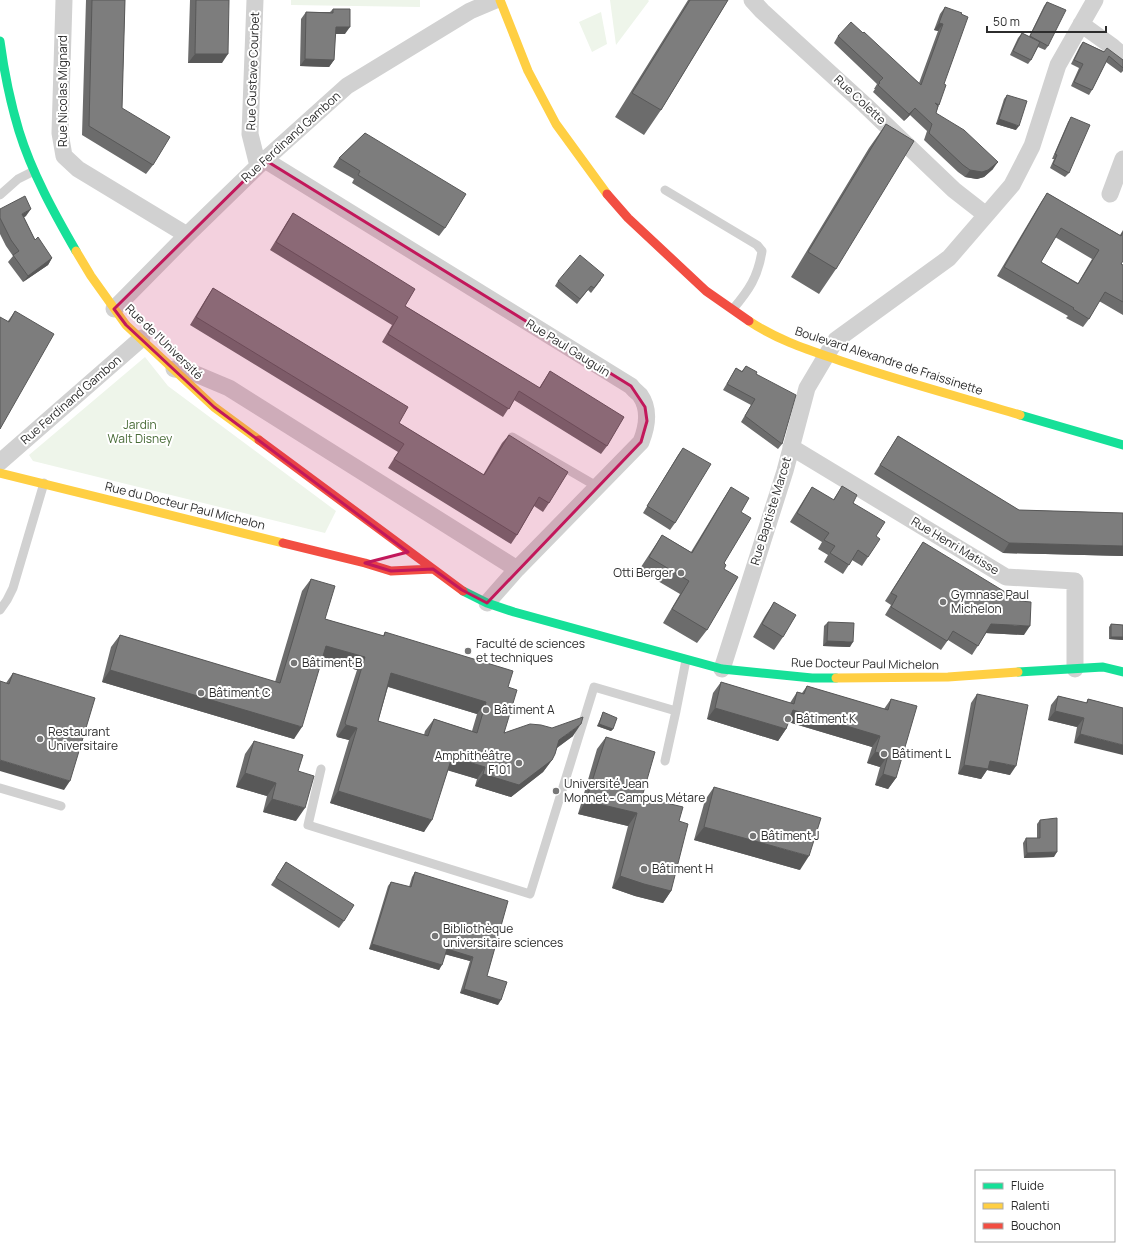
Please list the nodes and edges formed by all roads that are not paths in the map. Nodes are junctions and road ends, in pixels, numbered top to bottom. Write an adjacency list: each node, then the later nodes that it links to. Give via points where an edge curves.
1 (64, 0): 17 (street, Rue Nicolas Mignard, via 60,133 64,156 78,169)
2 (255, 0): 11 (street, Rue Gustave Courbet, via 250,134)
3 (496, 0): 11 (street, Rue Ferdinand Gambon, via 470,12 347,86)
4 (500, 0): 18 (street, Boulevard Alexandre de Fraissinette, via 544,104 603,190 706,291)
5 (1095, 0): 7 (street, Rue Baptiste Marcet)
6 (757, 5): 16 (street, Rue Colette, via 954,190)
7 (1081, 24): 9 (street); 16 (street, Rue Baptiste Marcet, via 1058,65 1032,146 1012,185)
8 (0, 41): 12 (street, Rue de l'Université, via 4,70 19,131)
9 (1123, 56)
10 (1123, 159): 14 (street)
11 (261, 163): 17 (street, Rue Ferdinand Gambon); 29 (street, Rue Paul Gauguin, via 630,386 640,395 647,421 641,442)
12 (34, 171): 15 (lane, via 18,179); 19 (street, Rue de l'Université, via 57,219)
13 (665, 190): 18 (lane, via 757,245 762,251 753,284)
14 (1110, 194)
15 (0, 195)
16 (986, 215): 21 (street, Rue Baptiste Marcet, via 949,258 836,340)
17 (187, 235): 19 (street, Rue Ferdinand Gambon)
18 (733, 309): 21 (street, Boulevard Alexandre de Fraissinette, via 760,328 792,344)
19 (114, 310): 20 (street, Rue de l'Université, via 126,325)
20 (142, 338): 22 (street, Rue de l'Université); 26 (street, Rue Ferdinand Gambon)
21 (826, 356): 24 (street, Boulevard Alexandre de Fraissinette); 25 (street, Rue Baptiste Marcet, via 807,388)
22 (174, 369): 32 (street, Rue de l'Université, via 214,407 373,524 405,552); 33 (street, via 191,372 229,388)
23 (512, 437): 29 (lane)
24 (1123, 444)
25 (791, 447): 37 (street, Rue Baptiste Marcet); 38 (street, Rue Henri Matisse, via 1006,577 1074,580)
26 (0, 462)
27 (0, 473): 28 (street, Rue du Docteur Paul Michelon)
28 (44, 483): 31 (street, Rue du Docteur Paul Michelon); 35 (lane, via 13,588)
29 (598, 487): 33 (street, Rue Paul Gauguin)
30 (379, 559): 31 (street, Rue du Docteur Paul Michelon)
31 (365, 563): 32 (street, Rue du Docteur Paul Michelon, via 391,571)
32 (433, 569): 34 (street, Rue Docteur Paul Michelon, via 462,590)
33 (517, 569): 34 (street, Rue Paul Gauguin)
34 (487, 603): 36 (street, Rue Docteur Paul Michelon)
35 (0, 610)
36 (686, 660): 37 (street, Rue Docteur Paul Michelon); 40 (lane)
37 (722, 668): 38 (street, Rue Docteur Paul Michelon, via 812,678 948,677)
38 (1075, 669): 39 (street, Rue Docteur Paul Michelon, via 1103,667)
39 (1123, 672)
40 (676, 711): 41 (lane); 42 (lane, via 594,687 530,894 308,825)
41 (665, 761)
42 (321, 769)
43 (0, 788): 44 (lane)
44 (61, 806)

